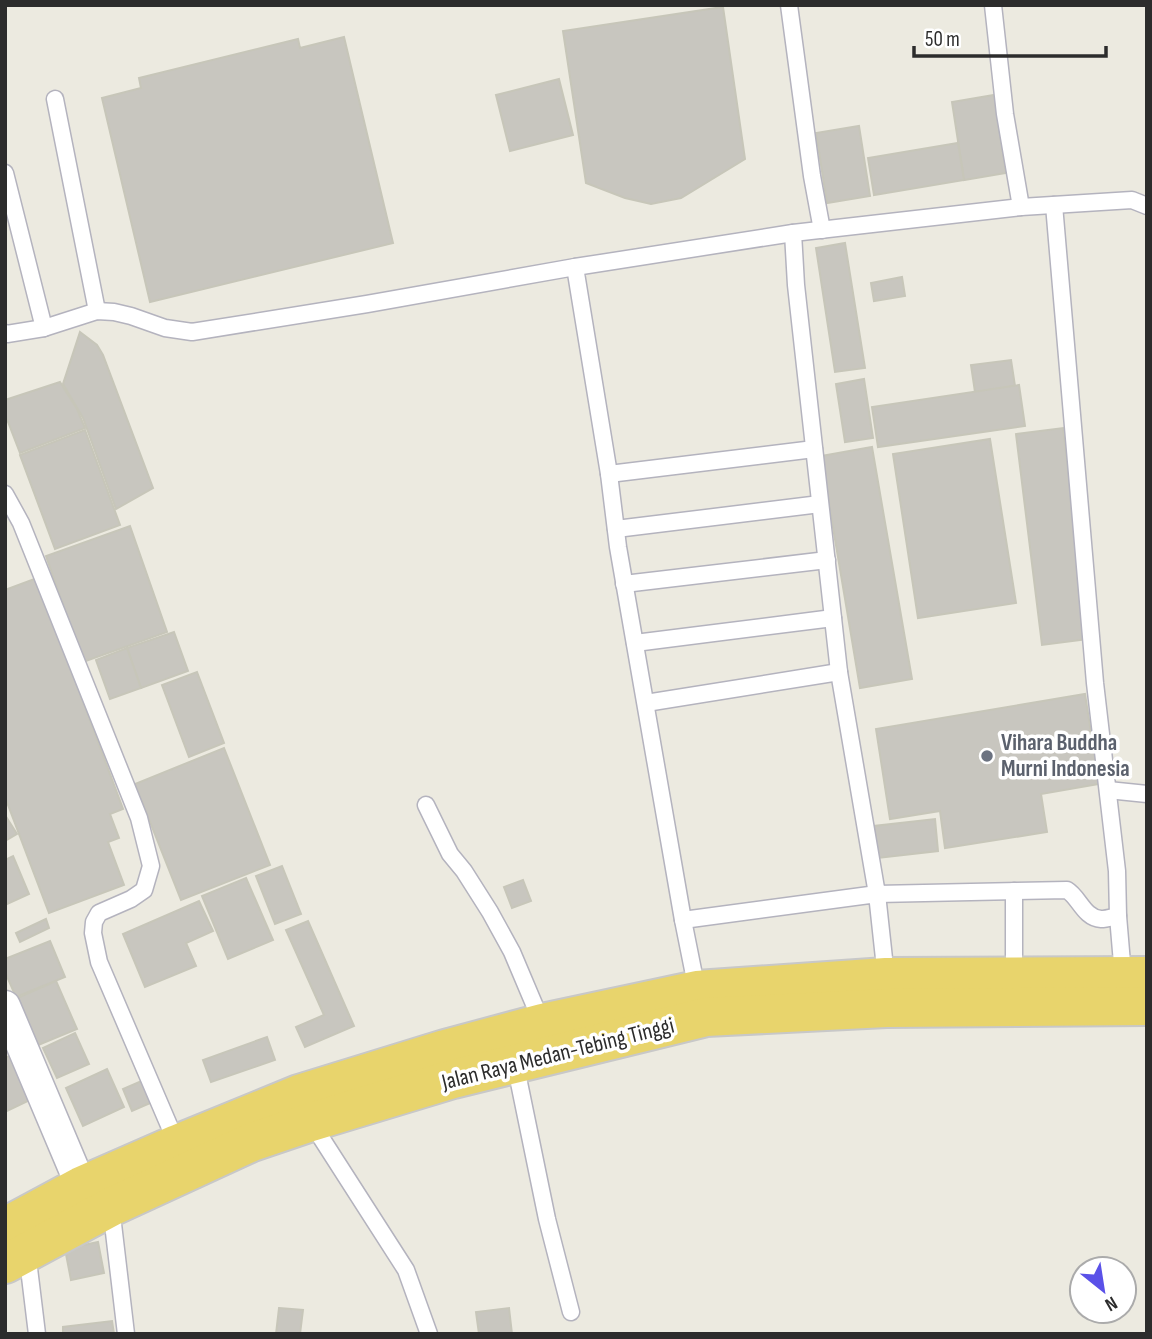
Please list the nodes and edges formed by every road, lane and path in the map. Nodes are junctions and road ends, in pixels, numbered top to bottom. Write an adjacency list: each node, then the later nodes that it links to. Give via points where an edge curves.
1 (789, 5): 8 (lane)
2 (993, 5): 7 (lane)
3 (55, 99): 11 (lane)
4 (5, 173): 12 (lane)
5 (1054, 205): 6 (lane, via 1132,200); 7 (lane); 25 (lane)
6 (1147, 206)
7 (1021, 207): 8 (lane)
8 (822, 230): 9 (lane)
9 (793, 233): 10 (lane); 14 (lane)
10 (575, 267): 11 (lane, via 192,332); 15 (lane)
11 (97, 311): 12 (lane)
12 (44, 328): 13 (lane)
13 (5, 333)
14 (814, 449): 15 (lane); 17 (lane)
15 (609, 474): 18 (lane)
16 (5, 494): 41 (lane, via 148,849 151,866 144,890 99,913 93,933 99,962)
17 (820, 504): 18 (lane); 19 (lane)
18 (616, 528): 20 (lane)
19 (827, 560): 20 (lane); 21 (lane)
20 (624, 584): 22 (lane)
21 (833, 618): 22 (lane); 23 (lane)
22 (635, 643): 24 (lane)
23 (839, 672): 24 (lane); 29 (lane)
24 (646, 703): 31 (lane)
25 (1108, 790): 26 (lane); 30 (lane, via 1118,871)
26 (1147, 793)
27 (426, 805): 38 (lane, via 450,854 512,952)
28 (1014, 891): 29 (lane); 30 (lane, via 1067,890 1093,917); 32 (lane)
29 (877, 894): 31 (lane); 34 (lane)
30 (1118, 916): 33 (lane)
31 (683, 919): 35 (lane)
32 (1014, 976): 33 (highway, Jalan Raya Medan-Tebing Tinggi); 34 (highway, Jalan Raya Medan-Tebing Tinggi)
33 (1135, 976)
34 (886, 977): 35 (highway, Jalan Raya Medan-Tebing Tinggi)
35 (697, 990): 38 (highway, Jalan Raya Medan-Tebing Tinggi)
36 (5, 1006): 42 (street)
37 (1147, 1006): 39 (highway, Jalan Raya Medan-Tebing Tinggi, via 886,1008 706,1017)
38 (542, 1023): 41 (highway, Jalan Raya Medan-Tebing Tinggi, via 299,1094)
39 (515, 1063): 40 (highway, Jalan Raya Medan-Tebing Tinggi); 44 (lane)
40 (311, 1122): 42 (highway, Jalan Raya Medan-Tebing Tinggi); 47 (lane, via 406,1270)
41 (177, 1144): 42 (highway, Jalan Raya Medan-Tebing Tinggi)
42 (96, 1197): 43 (highway, Jalan Raya Medan-Tebing Tinggi); 46 (lane)
43 (10, 1238): 45 (lane)
44 (571, 1312)
45 (37, 1334)
46 (126, 1334)
47 (429, 1334)

